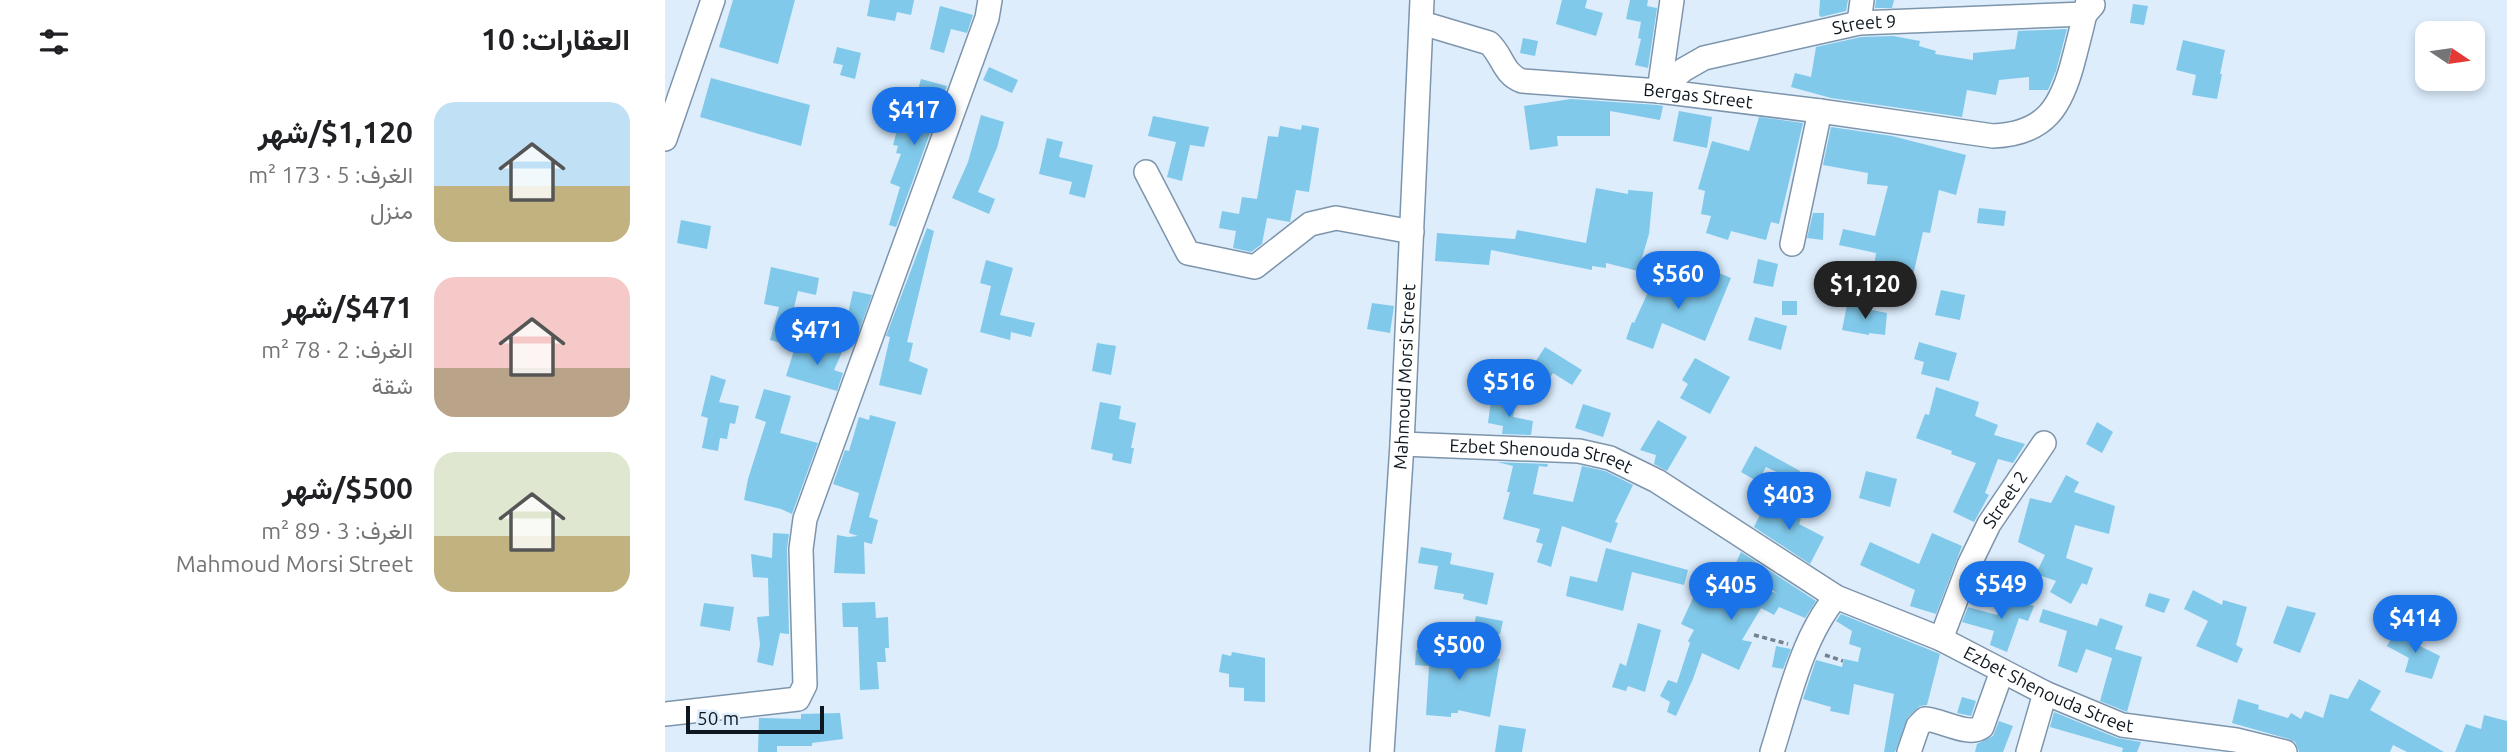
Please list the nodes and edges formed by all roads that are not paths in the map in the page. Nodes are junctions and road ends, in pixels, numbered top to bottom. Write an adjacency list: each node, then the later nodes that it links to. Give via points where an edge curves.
1 (713, 0): 10 (street)
2 (990, 0): 20 (street, via 805,519 801,549 803,693 798,699)
3 (1672, 0): 8 (street)
4 (1863, 0): 7 (street)
5 (2090, 5): 7 (street, Street 9); 9 (street, Bergas Street, via 2067,87 2046,118 2030,129 1993,136)
6 (1422, 11): 8 (street, Bergas Street, via 1489,43 1509,74 1522,81); 12 (street, Mahmoud Morsi Street)
7 (1859, 23): 8 (street, Street 9, via 1703,58)
8 (1659, 91): 9 (street, Bergas Street)
9 (1820, 111): 13 (street)
10 (665, 139)
11 (1146, 172): 12 (street, via 1188,253 1255,267 1310,224 1336,218)
12 (1412, 232): 15 (street, Mahmoud Morsi Street)
13 (1792, 244)
14 (2044, 443): 17 (street, Street 2, via 1989,524)
15 (1402, 444): 16 (street, Ezbet Shenouda Street, via 1579,451 1610,458 1657,481); 21 (street, Mahmoud Morsi Street)
16 (1836, 597): 17 (street, Ezbet Shenouda Street); 22 (street, via 1821,614 1806,649)
17 (1941, 639): 18 (street, Ezbet Shenouda Street)
18 (2002, 671): 19 (street, Ezbet Shenouda Street); 23 (street, via 1982,727 1970,731 1925,719)
19 (2045, 693): 24 (street); 25 (street, Ezbet Shenouda Street, via 2122,725 2236,740)
20 (665, 714)
21 (1383, 752)
22 (1772, 752)
23 (1909, 752)
24 (2028, 752)
25 (2285, 752)

